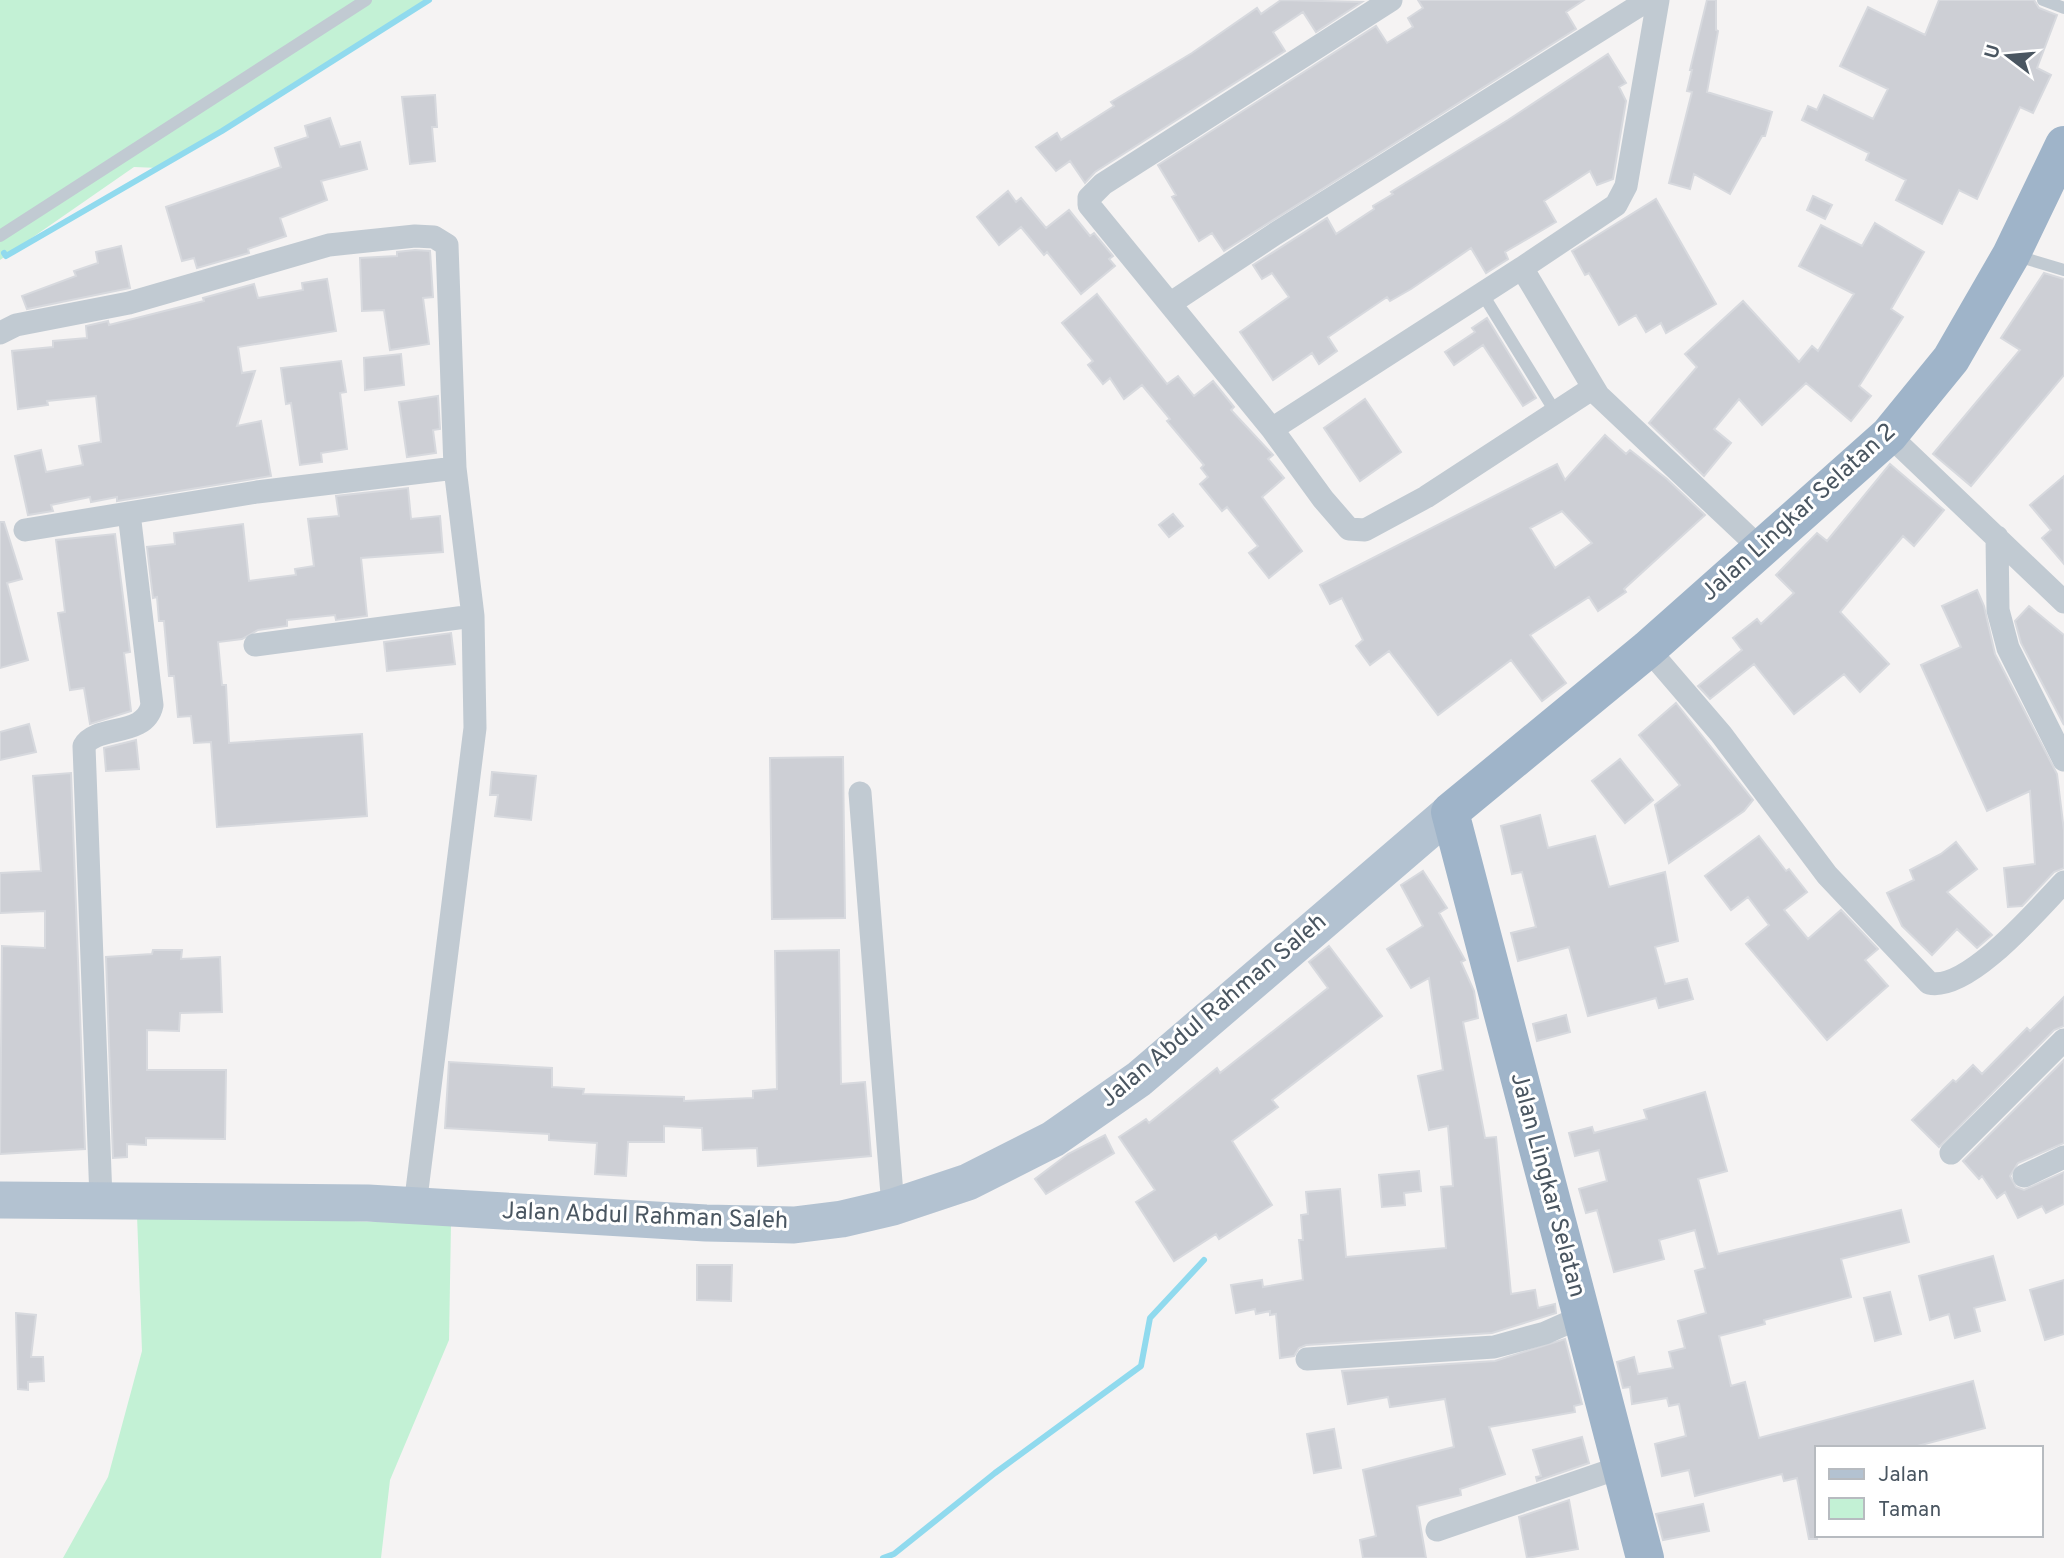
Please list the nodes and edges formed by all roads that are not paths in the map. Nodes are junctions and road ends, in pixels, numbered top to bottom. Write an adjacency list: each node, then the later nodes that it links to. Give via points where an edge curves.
1 (366, 0): 8 (lane)
2 (1391, 0): 13 (street, via 1094,190 1088,205 1093,214)
3 (1648, 0): 13 (street)
4 (1658, 0): 10 (street, via 1626,186 1616,205)
5 (2043, 0): 6 (lane)
6 (2064, 8)
7 (2062, 153): 9 (highway, Jalan Lingkar Selatan 2)
8 (0, 236)
9 (2011, 255): 11 (lane); 18 (highway, Jalan Lingkar Selatan 2, via 1951,359)
10 (1522, 268): 12 (street); 15 (street)
11 (2064, 270)
12 (1482, 293): 16 (lane); 17 (street)
13 (1171, 303): 17 (street)
14 (0, 333): 19 (street, via 16,325 129,303 329,245 435,237 447,245)
15 (1593, 388): 16 (street); 23 (street)
16 (1556, 412): 17 (street, via 1426,497 1356,531 1323,499)
17 (1272, 429)
18 (1889, 435): 22 (street); 23 (highway, Jalan Lingkar Selatan 2)
19 (455, 467): 20 (street); 25 (street)
20 (130, 513): 21 (street); 36 (street, via 152,705 143,721 90,738 84,746)
21 (25, 530)
22 (1997, 537): 24 (street); 28 (street, via 1998,610 2008,648)
23 (1761, 549): 27 (highway, Jalan Lingkar Selatan 2)
24 (2064, 602)
25 (472, 616): 26 (street); 38 (street, via 475,728)
26 (255, 645)
27 (1648, 649): 30 (highway, Jalan Lingkar Selatan 2); 31 (street, via 1721,734 1827,875 1928,983 1954,979 2004,945)
28 (2064, 760)
29 (860, 793): 39 (street)
30 (1450, 812): 39 (main road, Jalan Abdul Rahman Saleh, via 1107,1102 1053,1139 980,1176); 40 (highway, Jalan Lingkar Selatan)
31 (2064, 882)
32 (2064, 1040): 33 (street)
33 (1951, 1153)
34 (2064, 1157): 35 (street)
35 (2024, 1176)
36 (101, 1199): 37 (main road, Jalan Abdul Rahman Saleh); 38 (main road, Jalan Abdul Rahman Saleh)
37 (0, 1200)
38 (415, 1206): 39 (main road, Jalan Abdul Rahman Saleh, via 794,1225)
39 (893, 1207)
40 (1581, 1317): 41 (street, via 1494,1347); 42 (highway, Jalan Lingkar Selatan)
41 (1307, 1359)
42 (1621, 1467): 43 (street); 44 (highway, Jalan Lingkar Selatan)
43 (1437, 1530)
44 (1645, 1558)

